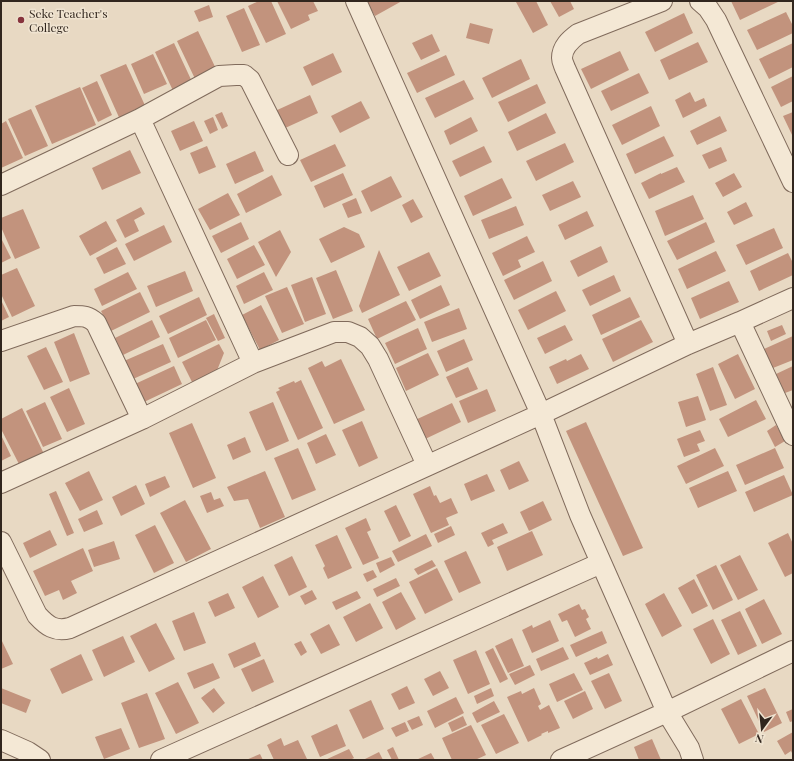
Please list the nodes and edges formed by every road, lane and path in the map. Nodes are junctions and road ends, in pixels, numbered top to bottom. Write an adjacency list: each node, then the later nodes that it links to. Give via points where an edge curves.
1 (356, 1): 13 (street)
2 (662, 1): 11 (street, via 578,34 564,49 562,58)
3 (700, 1): 6 (street, via 716,20)
4 (140, 119): 5 (street, via 220,76 244,75 250,80); 7 (street); 12 (street)
5 (288, 155)
6 (793, 182)
7 (1, 185)
8 (793, 298): 9 (street)
9 (740, 322): 11 (street); 15 (street)
10 (1, 341): 14 (street, via 74,316 90,318 96,323)
11 (688, 344): 13 (street)
12 (253, 363): 14 (street); 16 (street, via 334,332 348,332 360,337 370,346 378,359)
13 (541, 414): 16 (street); 19 (street)
14 (142, 419): 17 (street)
15 (793, 435)
16 (427, 465): 18 (street, via 63,630 45,624 37,615)
17 (1, 483)
18 (1, 542)
19 (602, 563): 21 (street); 24 (street)
20 (793, 651): 21 (street)
21 (667, 712): 25 (street); 26 (street, via 689,748)
22 (1, 740): 23 (street)
23 (40, 760)
24 (161, 760)
25 (561, 760)
26 (693, 760)

